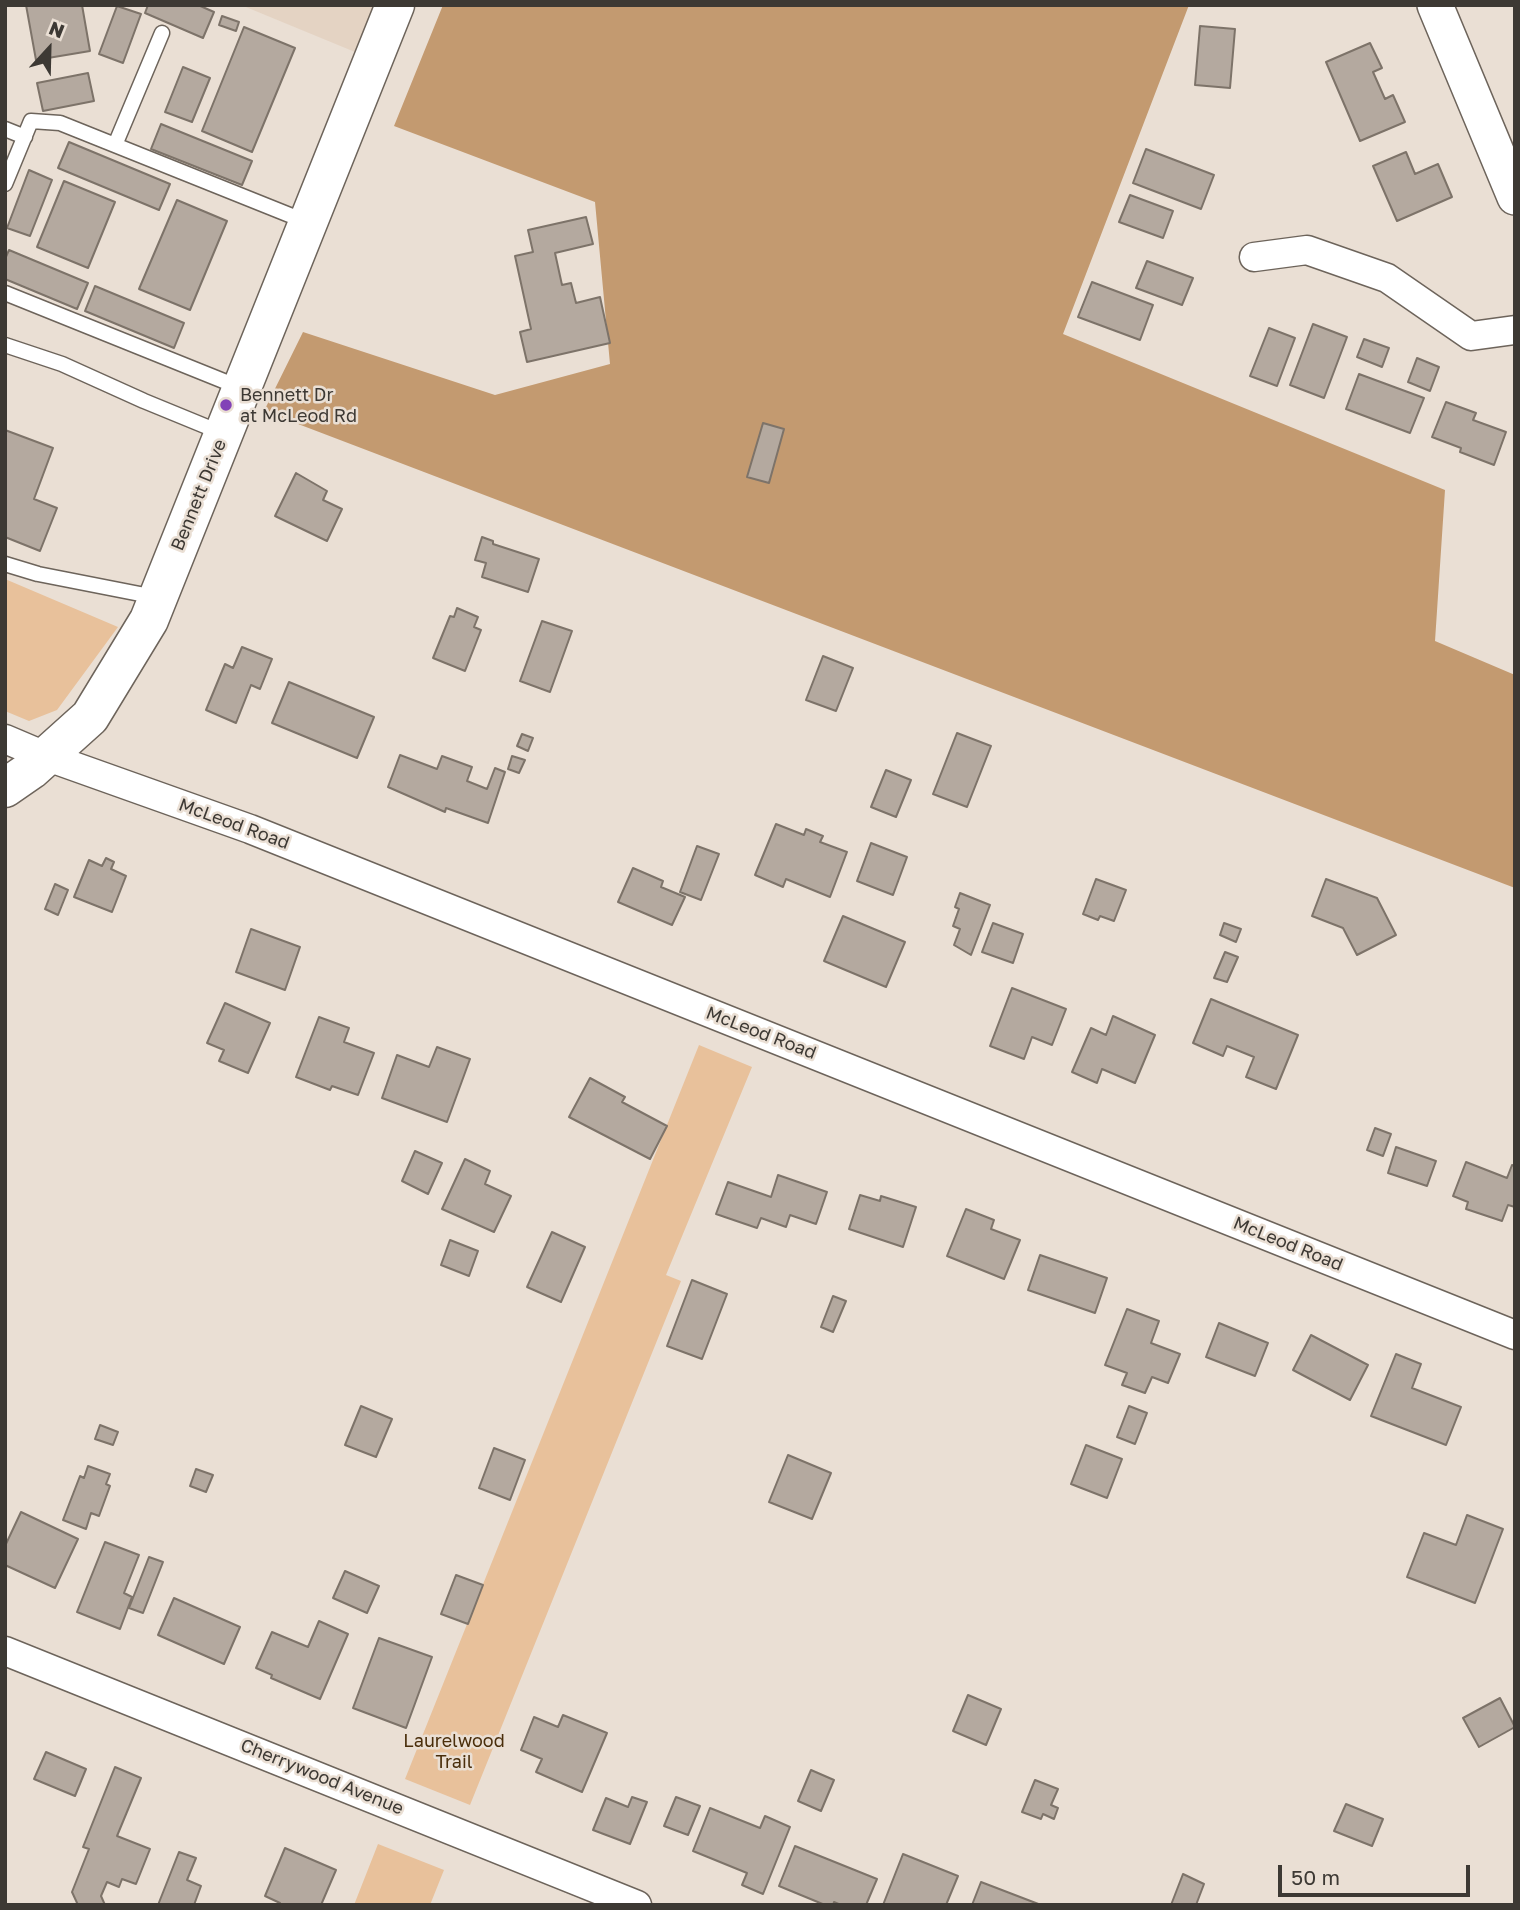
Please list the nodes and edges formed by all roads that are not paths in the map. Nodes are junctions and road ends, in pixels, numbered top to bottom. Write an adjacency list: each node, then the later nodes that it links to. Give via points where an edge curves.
1 (395, 5): 9 (main road, Bennett Drive)
2 (1435, 5): 8 (street)
3 (162, 33): 6 (lane)
4 (5, 129): 5 (lane)
5 (25, 136): 6 (lane, via 31,121 60,123); 7 (lane)
6 (115, 145): 9 (lane)
7 (5, 184)
8 (1515, 197)
9 (309, 223): 14 (main road, Bennett Drive)
10 (1254, 257): 12 (street, via 1307,250 1387,278 1471,336)
11 (5, 293): 14 (lane)
12 (1515, 330)
13 (5, 345): 15 (lane, via 62,364)
14 (241, 388): 15 (main road, Bennett Drive)
15 (224, 433): 17 (main road, Bennett Drive)
16 (5, 564): 17 (lane)
17 (157, 600): 19 (main road, Bennett Drive, via 90,717)
18 (5, 739): 19 (street, McLeod Road)
19 (45, 756): 20 (main road, Bennett Drive); 21 (street, McLeod Road, via 262,834)
20 (5, 788)
21 (1515, 1335)
22 (5, 1651): 23 (street, Cherrywood Avenue)
23 (637, 1905)

